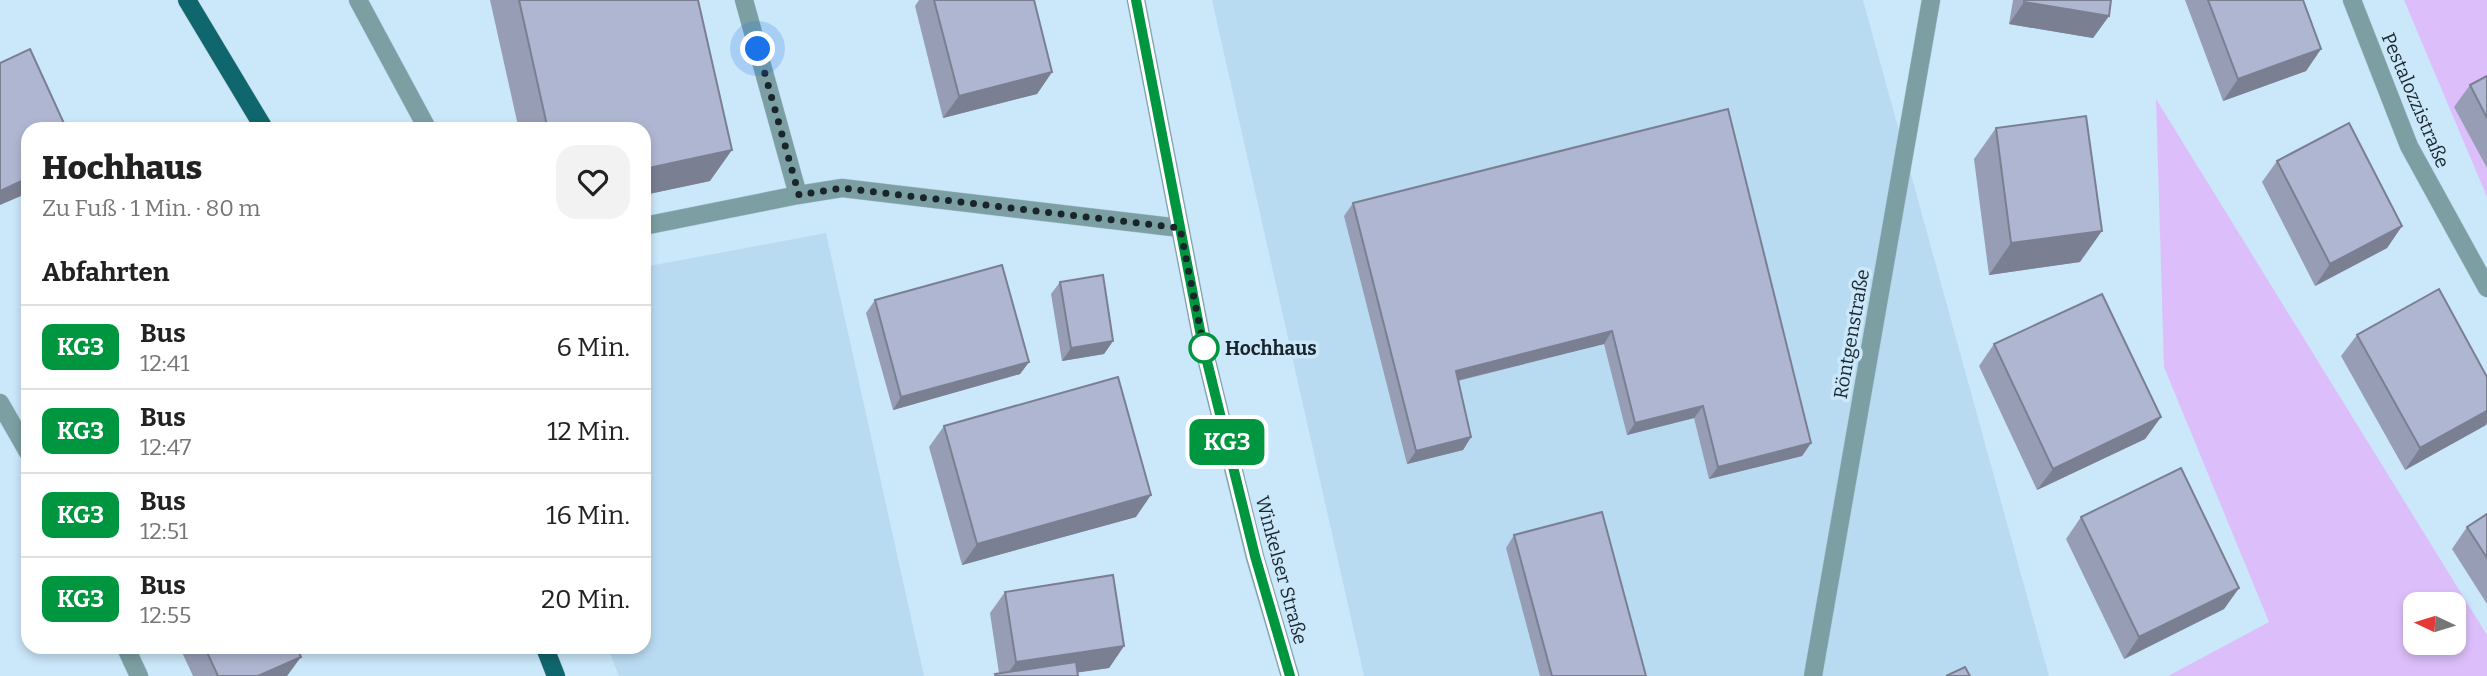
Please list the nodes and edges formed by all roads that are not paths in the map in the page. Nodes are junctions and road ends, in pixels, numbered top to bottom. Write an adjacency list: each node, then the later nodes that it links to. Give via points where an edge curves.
1 (187, 0): 7 (main road)
2 (358, 0): 8 (street)
3 (744, 0): 9 (street)
4 (1136, 0): 11 (street, Winkelser Straße)
5 (1931, 0): 20 (street, Röntgenstraße)
6 (2352, 0): 12 (street, Pestalozzistraße, via 2409,146)
7 (260, 122)
8 (424, 122)
9 (799, 195): 10 (street); 11 (street, via 842,188)
10 (651, 225)
11 (1180, 228): 19 (street, Winkelser Straße, via 1202,341)
12 (2487, 288)
13 (0, 403): 14 (street)
14 (21, 440)
15 (129, 654): 17 (street)
16 (547, 654): 18 (main road)
17 (139, 676)
18 (556, 676)
19 (1290, 676)
20 (1814, 676)

